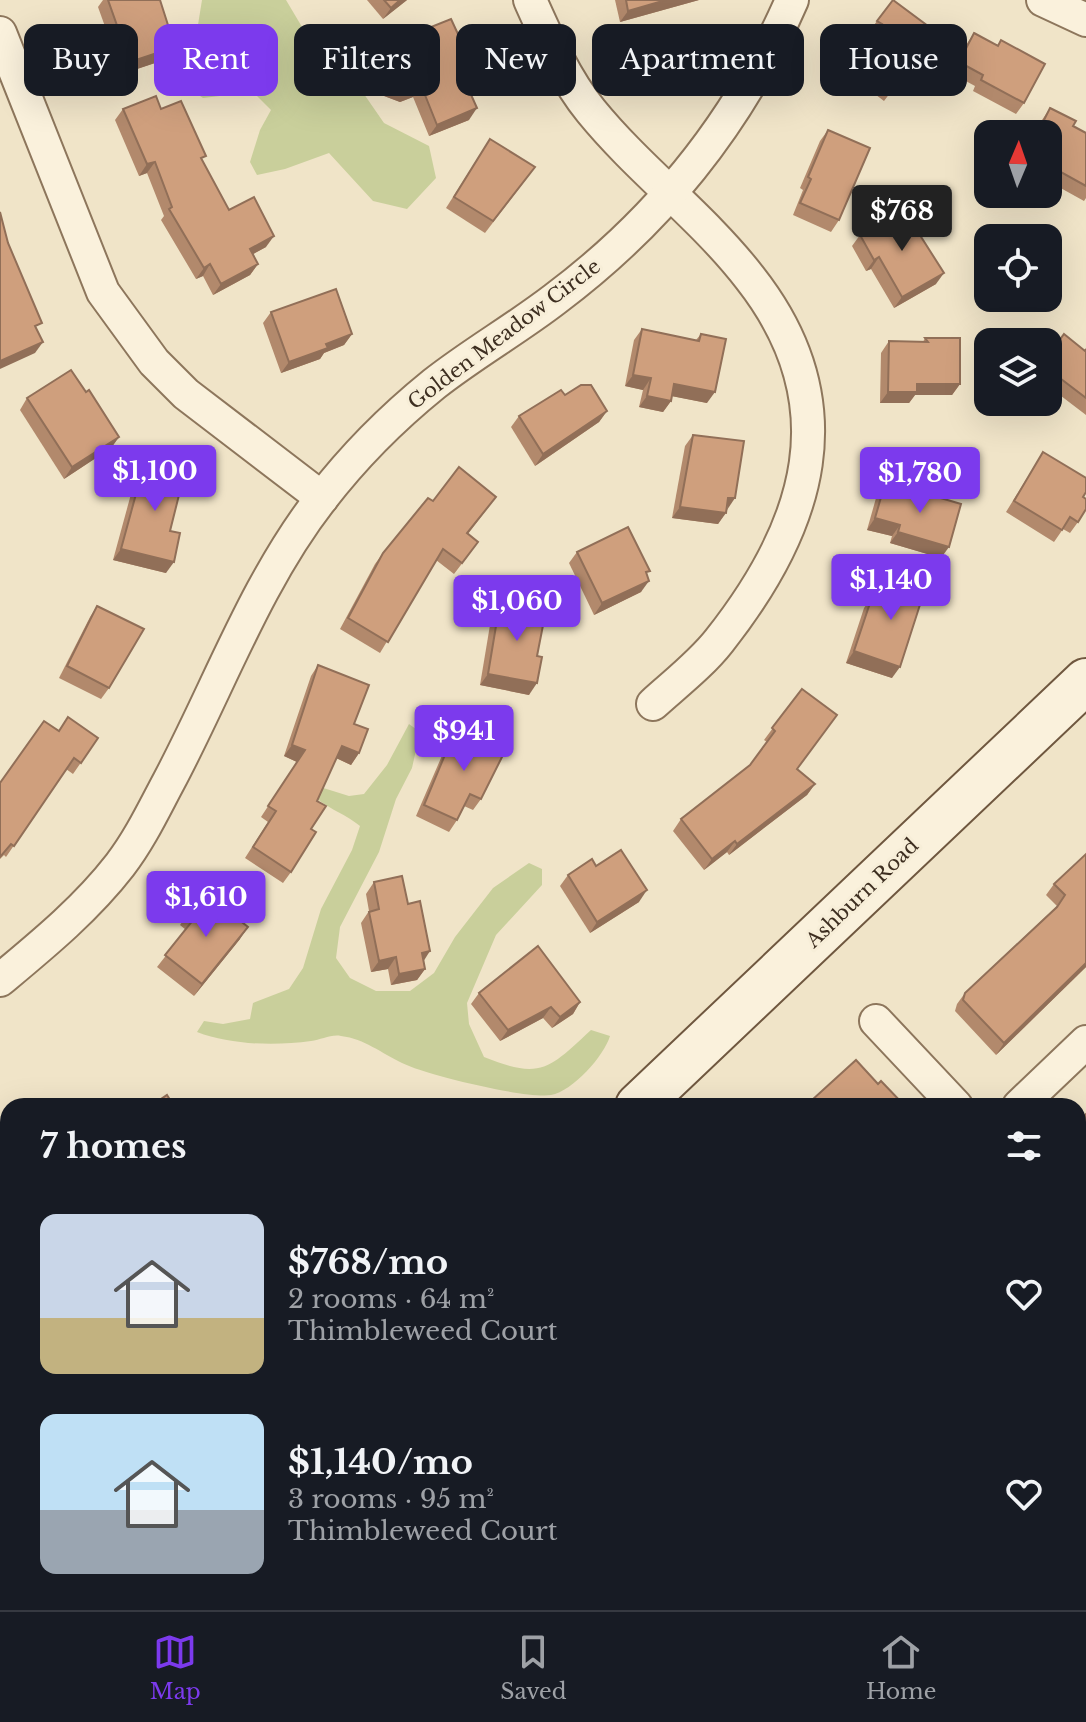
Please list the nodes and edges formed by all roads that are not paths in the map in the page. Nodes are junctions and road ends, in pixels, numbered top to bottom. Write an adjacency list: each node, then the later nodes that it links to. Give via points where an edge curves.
1 (530, 0): 6 (street, via 590,110)
2 (792, 0): 6 (street, Golden Meadow Circle, via 735,109)
3 (1043, 0): 4 (street)
4 (1086, 20)
5 (0, 33): 7 (street, via 103,292 154,362 186,394)
6 (668, 195): 7 (street, Golden Meadow Circle, via 636,231 556,298 435,383 361,451); 9 (street, via 713,235 775,314 802,380 810,440 799,498 761,582 717,644)
7 (322, 498): 10 (street, Golden Meadow Circle, via 263,589 189,742 120,866)
8 (1086, 681): 13 (main road, Ashburn Road)
9 (653, 704)
10 (0, 980)
11 (876, 1021): 14 (street)
12 (1086, 1042): 15 (street)
13 (646, 1098)
14 (948, 1098)
15 (1027, 1098)

